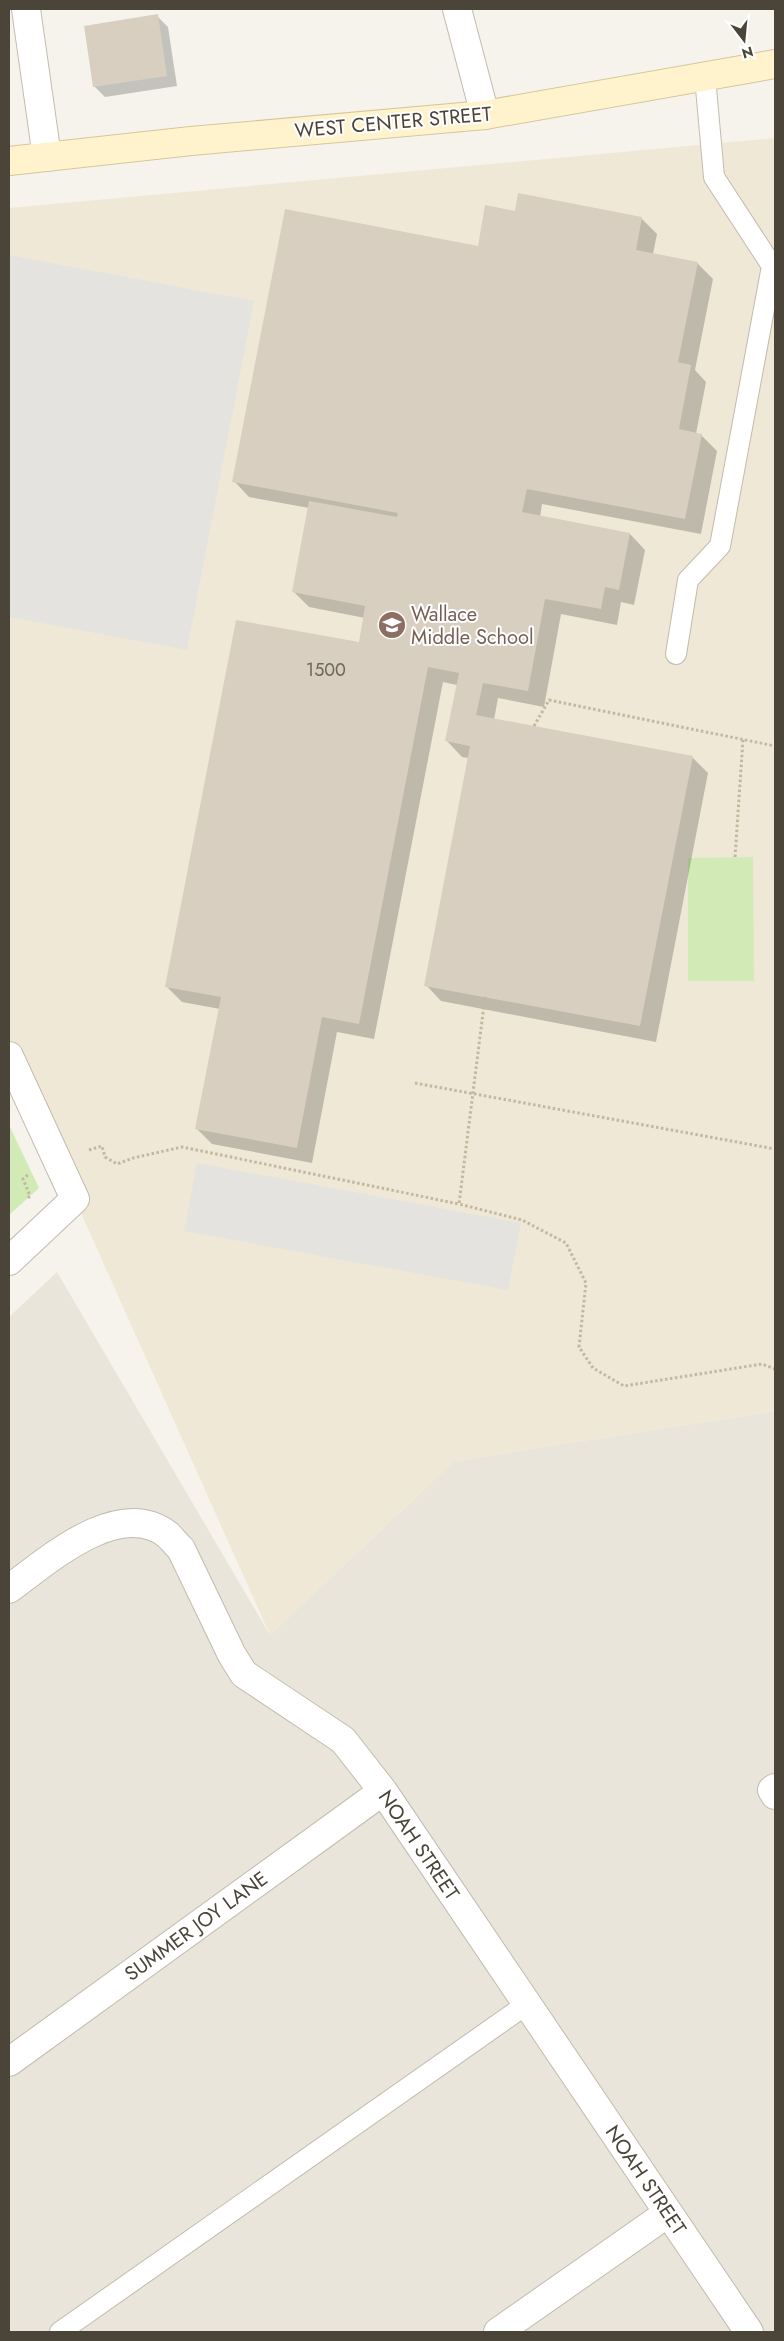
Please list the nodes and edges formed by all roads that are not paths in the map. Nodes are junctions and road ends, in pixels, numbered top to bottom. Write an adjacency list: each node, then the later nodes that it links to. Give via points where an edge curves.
1 (26, 9): 6 (street)
2 (457, 9): 5 (street)
3 (775, 64): 4 (street, WEST CENTER STREET)
4 (705, 77): 5 (street, WEST CENTER STREET); 8 (lane, via 714,177 772,266 720,546 688,580)
5 (485, 115): 6 (street, WEST CENTER STREET)
6 (47, 157): 7 (street, WEST CENTER STREET)
7 (9, 161)
8 (676, 654)
9 (9, 1056): 10 (street, via 75,1200)
10 (9, 1262)
11 (9, 1589): 12 (street, NOAH STREET, via 72,1543 95,1531 114,1525 136,1524 154,1527 167,1534 181,1549 232,1656 244,1674 343,1740)
12 (383, 1791): 13 (street, NOAH STREET); 14 (street, SUMMER JOY LANE)
13 (527, 2004): 15 (street, NOAH STREET); 16 (lane)
14 (9, 2062)
15 (668, 2213): 17 (street); 18 (street, NOAH STREET)
16 (60, 2332)
17 (498, 2332)
18 (749, 2332)

